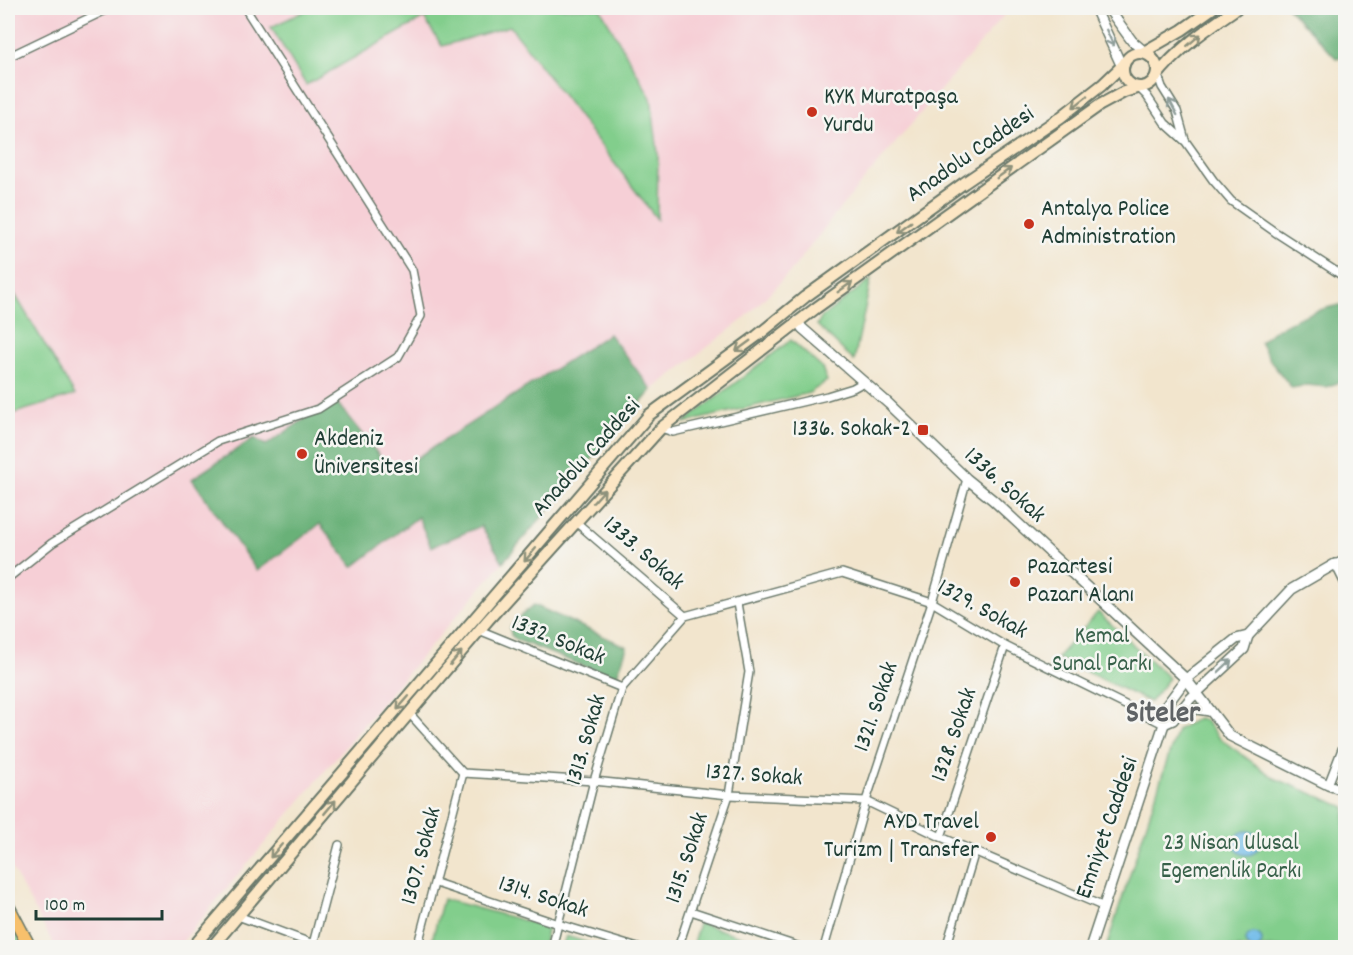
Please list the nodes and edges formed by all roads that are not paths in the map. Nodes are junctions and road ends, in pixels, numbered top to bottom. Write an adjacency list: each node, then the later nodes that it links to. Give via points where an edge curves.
1 (110, 8): 8 (street)
2 (245, 8): 22 (street, via 412,270 421,316 398,357 318,409 218,441 52,543)
3 (1095, 8): 9 (street, one-way to 9)
4 (1108, 8): 7 (street)
5 (1213, 8): 7 (main road)
6 (1237, 8): 10 (main road, one-way to 6, via 1205,30)
7 (1144, 53): 9 (main road, via 1131,55); 10 (main road, via 1155,61)
8 (8, 57)
9 (1123, 66): 11 (main road, via 1127,80); 14 (main road, Anadolu Caddesi, one-way to 14, via 1061,117)
10 (1157, 75): 11 (main road, via 1152,82); 12 (street, one-way to 10, via 1177,111)
11 (1138, 87): 12 (street); 15 (main road, Anadolu Caddesi, one-way to 11, via 1100,105)
12 (1186, 142): 13 (street, via 1231,201)
13 (1346, 278)
14 (788, 310): 15 (street); 55 (main road, Anadolu Caddesi, one-way to 55, via 649,415)
15 (798, 321): 16 (street, 1336. Sokak); 17 (main road, Anadolu Caddesi)
16 (864, 382): 17 (street, via 827,396 684,429 669,432); 18 (street, 1336. Sokak)
17 (661, 428): 19 (main road, Anadolu Caddesi, one-way to 17)
18 (967, 480): 24 (street, 1321. Sokak); 30 (street, 1336. Sokak)
19 (576, 522): 26 (street, 1333. Sokak); 27 (main road, Anadolu Caddesi)
20 (1346, 559): 21 (street, Emniyet Caddesi)
21 (1335, 564): 23 (street); 28 (street, Emniyet Caddesi, via 1292,589)
22 (8, 578)
23 (1346, 586)
24 (932, 602): 25 (street, 1329. Sokak, via 842,573); 29 (street, 1329. Sokak); 43 (street, 1321. Sokak)
25 (737, 603): 26 (street); 42 (street, 1315. Sokak, via 749,672)
26 (685, 616): 31 (street, 1313. Sokak)
27 (479, 630): 31 (street, 1332. Sokak); 34 (main road, Anadolu Caddesi, one-way to 27)
28 (1248, 636): 30 (street, Emniyet Caddesi, via 1236,639); 32 (street, one-way to 28, via 1244,649)
29 (1005, 646): 36 (street, 1329. Sokak); 44 (street, 1328. Sokak)
30 (1185, 679): 32 (street, 1336. Sokak); 36 (street, Emniyet Caddesi, via 1163,710)
31 (622, 688): 39 (street, 1313. Sokak)
32 (1196, 693): 33 (street, 1336. Sokak); 35 (street)
33 (1210, 711): 35 (street); 40 (street, 1336. Sokak, via 1230,736)
34 (409, 713): 38 (street); 51 (main road, Anadolu Caddesi, one-way to 34)
35 (1178, 713): 36 (street)
36 (1164, 724): 49 (street, Emniyet Caddesi)
37 (1346, 739): 40 (street)
38 (463, 773): 39 (street, 1327. Sokak); 47 (street, 1307. Sokak)
39 (594, 780): 42 (street, 1327. Sokak); 52 (street, 1313. Sokak)
40 (1328, 785): 41 (street, 1336. Sokak)
41 (1346, 791)
42 (729, 795): 43 (street, 1327. Sokak); 50 (street, 1315. Sokak)
43 (866, 801): 44 (street, 1327. Sokak); 63 (street, 1321. Sokak)
44 (941, 837): 46 (street, 1327. Sokak)
45 (339, 845): 53 (street)
46 (975, 851): 49 (street, 1327. Sokak); 64 (street)
47 (436, 883): 52 (street, 1314. Sokak); 58 (street, 1307. Sokak)
48 (8, 906): 54 (highway)
49 (1102, 906): 65 (street, Emniyet Caddesi)
50 (691, 911): 61 (street, 1315. Sokak); 62 (street)
51 (238, 916): 53 (street); 56 (main road, Anadolu Caddesi)
52 (558, 924): 59 (street, 1313. Sokak); 60 (street, 1314. Sokak)
53 (312, 946): 57 (street)
54 (30, 948)
55 (192, 948)
56 (211, 948)
57 (324, 948)
58 (417, 948)
59 (552, 948)
60 (638, 948)
61 (678, 948)
62 (803, 948)
63 (824, 948)
64 (946, 948)
65 (1090, 948)

